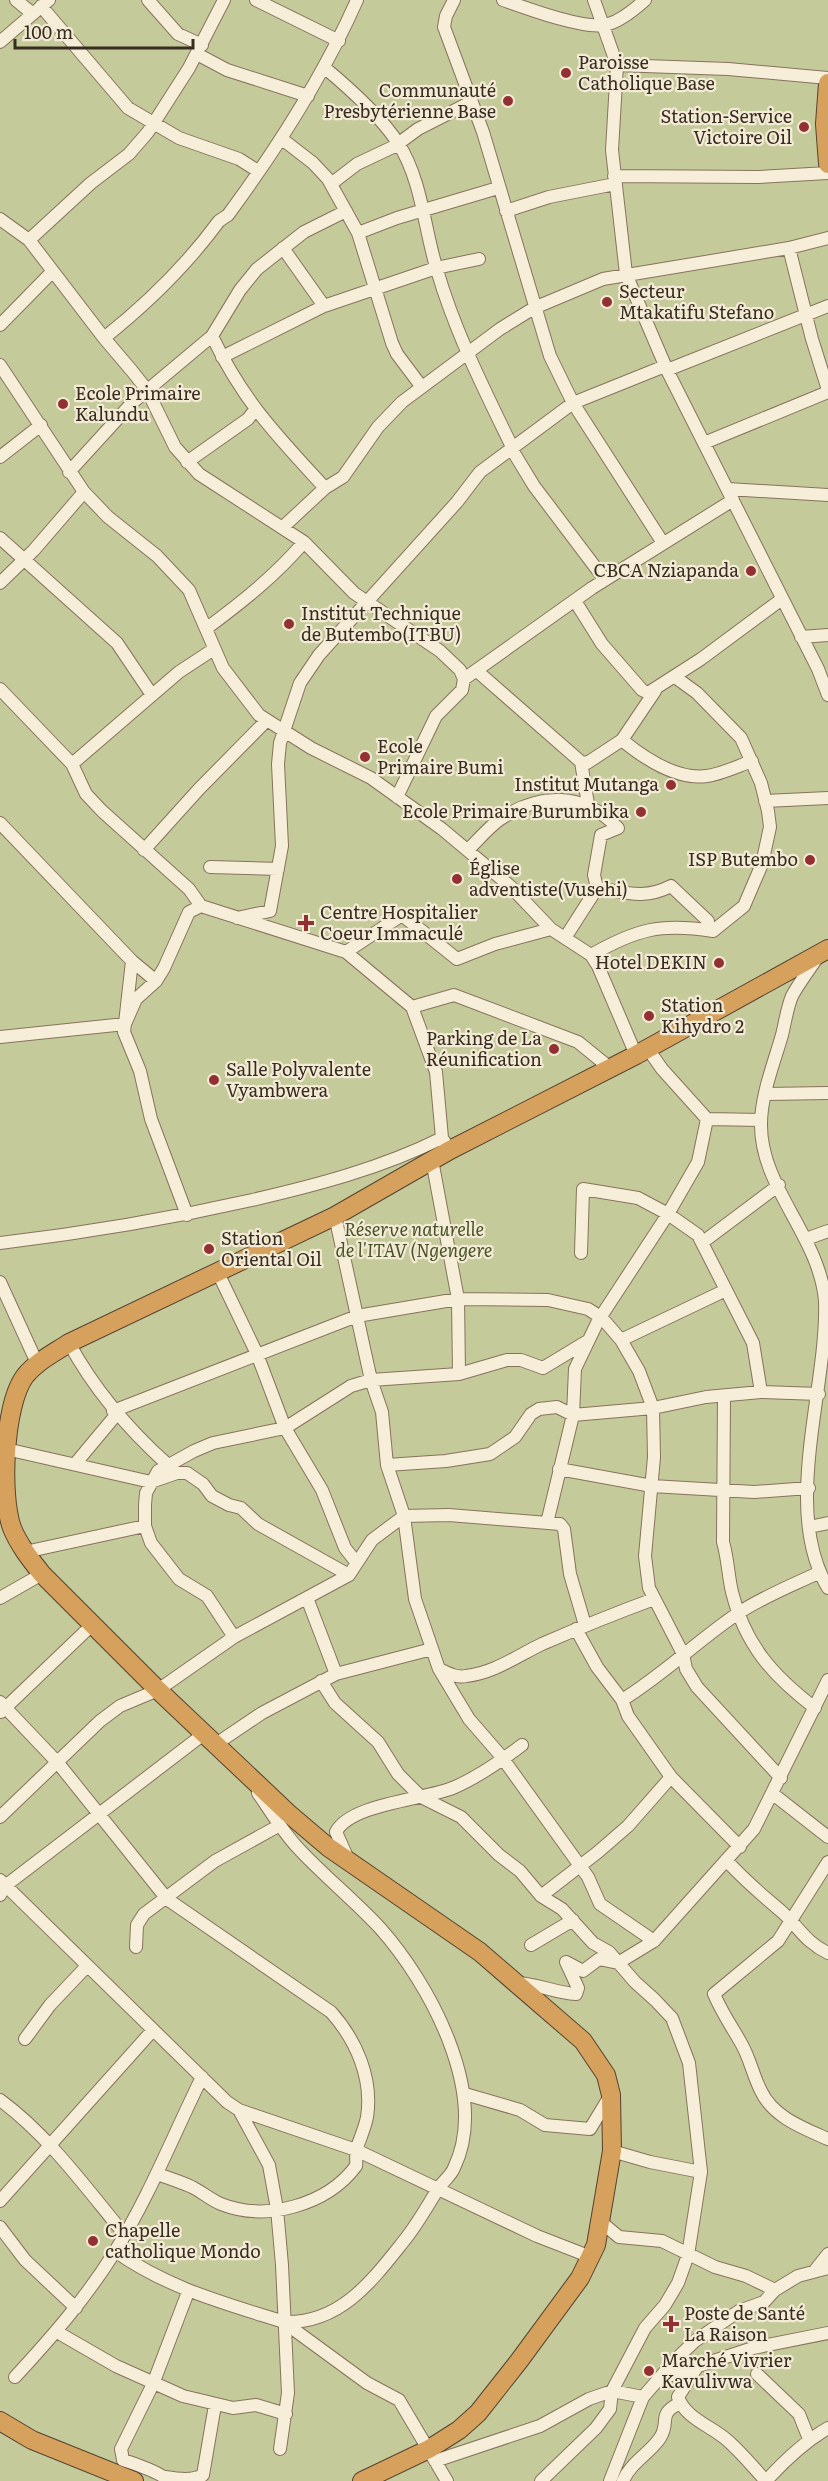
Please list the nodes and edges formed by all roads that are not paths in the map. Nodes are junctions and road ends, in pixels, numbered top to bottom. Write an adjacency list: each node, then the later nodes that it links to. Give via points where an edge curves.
1 (15, 0): 10 (street)
2 (148, 0): 14 (street, via 178,34)
3 (224, 0): 14 (street)
4 (256, 0): 12 (street)
5 (357, 0): 12 (street)
6 (454, 0): 19 (street, via 444,27)
7 (503, 0): 11 (street, via 536,12)
8 (594, 0): 11 (street)
9 (645, 0): 11 (street)
10 (41, 7): 13 (street); 20 (street, via 128,108)
11 (605, 25): 15 (street)
12 (339, 41): 16 (street)
13 (0, 42)
14 (200, 49): 18 (street, via 227,70); 20 (street)
15 (617, 65): 17 (street, via 728,69); 26 (street)
16 (325, 68): 18 (street); 22 (street, via 352,91)
17 (828, 80): 23 (highway)
18 (308, 96): 21 (street)
19 (471, 102): 22 (street); 28 (street)
20 (153, 123): 24 (street, via 179,138 239,159); 35 (street, via 129,154)
21 (282, 139): 24 (street); 27 (street, via 313,163)
22 (398, 142): 27 (street, via 357,164); 29 (street)
23 (828, 164)
24 (258, 171): 49 (street, via 228,215 219,220 177,274)
25 (828, 173): 26 (street)
26 (614, 180): 31 (street); 41 (street)
27 (331, 184): 30 (street)
28 (498, 188): 29 (street); 31 (street)
29 (422, 210): 33 (street); 39 (street)
30 (346, 212): 33 (street); 36 (street, via 304,232)
31 (506, 212): 45 (street)
32 (0, 219): 35 (street)
33 (358, 233): 42 (street)
34 (828, 238): 37 (street)
35 (29, 240): 40 (street)
36 (283, 248): 43 (street); 48 (street, via 257,269 240,290)
37 (789, 248): 41 (street); 46 (street)
38 (479, 259): 39 (street)
39 (436, 268): 42 (street); 50 (street)
40 (52, 272): 47 (street); 49 (street)
41 (626, 274): 45 (street, via 603,279); 53 (street)
42 (373, 289): 43 (street); 54 (street, via 397,354)
43 (324, 306): 51 (street)
44 (828, 306): 46 (street)
45 (534, 308): 50 (street); 57 (street, via 550,356)
46 (805, 314): 53 (street); 56 (street)
47 (0, 325)
48 (212, 336): 51 (street); 55 (street)
49 (104, 338): 55 (street)
50 (467, 354): 54 (street); 61 (street)
51 (222, 357): 58 (street)
52 (0, 365): 59 (street)
53 (666, 368): 57 (street); 60 (street)
54 (421, 386): 65 (street, via 378,427 343,477)
55 (147, 390): 63 (street); 64 (street)
56 (828, 391): 60 (street)
57 (573, 403): 61 (street); 72 (street)
58 (254, 411): 63 (street); 65 (street)
59 (41, 425): 62 (street); 64 (street)
60 (704, 443): 67 (street)
61 (512, 447): 74 (street, via 534,486); 78 (street, via 480,472)
62 (0, 457)
63 (186, 462): 69 (street)
64 (69, 472): 66 (street)
65 (325, 488): 69 (street)
66 (84, 492): 73 (street); 79 (street, via 157,556 189,590)
67 (730, 495): 68 (street); 72 (street); 76 (street)
68 (828, 495)
69 (283, 527): 71 (street)
70 (0, 538): 73 (street)
71 (304, 542): 78 (street); 79 (street, via 255,592)
72 (663, 543): 74 (street)
73 (24, 559): 75 (street); 88 (street, via 117,643)
74 (605, 580): 77 (street)
75 (0, 583)
76 (782, 600): 81 (street); 84 (street)
77 (575, 601): 83 (street); 87 (street, via 602,644 642,690)
78 (366, 602): 85 (street, via 440,651); 91 (street, via 300,683)
79 (207, 628): 82 (street)
80 (828, 635): 81 (street)
81 (801, 637): 89 (street)
82 (214, 649): 88 (street); 90 (street, via 249,704)
83 (477, 670): 85 (street); 94 (street)
84 (675, 677): 87 (street); 93 (street, via 721,715 741,738)
85 (464, 679): 96 (street, via 462,690 436,716)
86 (0, 689): 95 (street)
87 (655, 692): 92 (street)
88 (152, 695): 95 (street)
89 (828, 695)
90 (267, 720): 91 (street); 101 (street)
91 (282, 732): 96 (street, via 356,769); 104 (street, via 278,764 282,846)
92 (622, 740): 93 (street, via 645,759 674,772 706,776); 94 (street, via 587,763)
93 (752, 761): 98 (street)
94 (580, 762): 99 (street)
95 (72, 765): 101 (street, via 86,794)
96 (397, 797): 102 (street)
97 (828, 798): 98 (street)
98 (765, 801): 109 (street, via 770,827 762,864 744,906 713,931)
99 (588, 804): 102 (street, via 545,799 500,820); 105 (street, via 618,828 601,835 594,875)
100 (0, 822): 114 (street)
101 (144, 850): 106 (street, via 189,889)
102 (468, 850): 108 (street)
103 (210, 867): 104 (street)
104 (278, 869): 107 (street, via 270,910)
105 (597, 888): 109 (street, via 639,896 671,886 708,921); 110 (street)
106 (201, 906): 107 (street); 115 (street, via 189,912)
107 (237, 918): 111 (street)
108 (551, 929): 110 (street); 111 (street, via 457,959 402,915)
109 (706, 930): 113 (street, via 642,930)
110 (565, 938): 113 (street)
111 (346, 952): 116 (street)
112 (823, 952): 119 (highway); 122 (street, via 792,997)
113 (591, 955): 119 (street)
114 (132, 961): 115 (street); 117 (street)
115 (156, 981): 117 (street, via 136,999)
116 (412, 1007): 120 (street, via 454,995 578,1042); 125 (street, via 436,1072)
117 (124, 1024): 118 (street); 129 (street, via 151,1119)
118 (0, 1037)
119 (642, 1052): 120 (highway); 123 (street)
120 (610, 1068): 125 (highway)
121 (828, 1093): 122 (street)
122 (766, 1094): 124 (street)
123 (707, 1119): 124 (street); 128 (street, via 698,1162)
124 (761, 1120): 127 (street, via 761,1144)
125 (446, 1144): 126 (highway); 129 (street, via 296,1190)
126 (432, 1160): 130 (highway); 139 (street)
127 (779, 1185): 132 (street); 133 (street)
128 (668, 1214): 133 (street); 135 (street, via 638,1198 583,1189); 142 (street)
129 (187, 1215): 134 (street)
130 (335, 1216): 136 (highway); 141 (street)
131 (828, 1231): 132 (street)
132 (806, 1239): 140 (street)
133 (703, 1242): 138 (street)
134 (0, 1243)
135 (581, 1253)
136 (218, 1273): 145 (highway); 146 (street)
137 (0, 1282): 147 (street)
138 (726, 1290): 143 (street); 151 (street, via 753,1343)
139 (458, 1299): 141 (street); 142 (street, via 548,1300 588,1309); 149 (street)
140 (827, 1301): 148 (street)
141 (357, 1316): 146 (street); 150 (street)
142 (602, 1318): 143 (street); 144 (street)
143 (621, 1340): 154 (street, via 639,1371)
144 (586, 1342): 149 (street, via 543,1368 521,1360 507,1360); 156 (street, via 573,1376)
145 (69, 1343): 147 (highway); 155 (street, via 87,1377)
146 (257, 1354): 155 (street); 157 (street)
147 (37, 1363): 158 (highway, via 24,1377 14,1401)
148 (825, 1364): 152 (street)
149 (459, 1374): 150 (street)
150 (371, 1380): 157 (street, via 351,1386); 161 (street, via 382,1412)
151 (761, 1392): 152 (street); 153 (street)
152 (819, 1394): 165 (street)
153 (724, 1395): 154 (street); 166 (street)
154 (653, 1408): 156 (street); 164 (street)
155 (115, 1413): 159 (street); 160 (street)
156 (573, 1415): 161 (street, via 556,1407 539,1409 515,1437 490,1454); 162 (street)
157 (285, 1428): 160 (street, via 213,1443); 173 (street, via 322,1490 345,1548)
158 (5, 1444): 159 (street); 172 (highway, via 7,1511)
159 (75, 1464): 163 (street)
160 (168, 1465): 163 (street)
161 (387, 1465): 167 (street)
162 (559, 1469): 164 (street); 168 (street)
163 (151, 1482): 170 (street, via 146,1493); 176 (street, via 177,1473 194,1476 212,1496 241,1508 258,1524)
164 (652, 1486): 166 (street); 180 (street, via 645,1556)
165 (809, 1488): 166 (street); 171 (street)
166 (722, 1490): 181 (street, via 723,1542)
167 (404, 1516): 168 (street, via 449,1515); 173 (street, via 372,1540); 185 (street, via 415,1599)
168 (547, 1523): 183 (street, via 560,1524 564,1529)
169 (828, 1524): 171 (street)
170 (145, 1526): 172 (street); 184 (street, via 163,1560 179,1579 207,1596)
171 (809, 1527): 174 (street)
172 (25, 1552): 175 (highway)
173 (356, 1562): 176 (street)
174 (820, 1572): 177 (street); 181 (street)
175 (42, 1574): 178 (street); 182 (highway)
176 (349, 1575): 179 (street)
177 (828, 1588)
178 (0, 1598)
179 (307, 1598): 184 (street); 188 (street)
180 (654, 1599): 183 (street); 186 (street)
181 (739, 1613): 186 (street); 194 (street, via 766,1665)
182 (93, 1624): 191 (highway); 193 (street)
183 (580, 1627): 187 (street, via 506,1665 466,1676); 192 (street, via 597,1667)
184 (234, 1636): 191 (street)
185 (432, 1648): 187 (street); 188 (street)
186 (683, 1654): 192 (street, via 658,1678); 201 (street, via 697,1688)
187 (439, 1669): 197 (street, via 469,1719)
188 (336, 1674): 190 (street)
189 (828, 1680): 194 (street)
190 (321, 1681): 195 (street); 203 (street, via 334,1703 378,1742 398,1774)
191 (158, 1690): 195 (highway); 198 (street, via 120,1706)
192 (622, 1700): 200 (street, via 628,1716)
193 (2, 1707): 198 (street)
194 (815, 1708): 201 (street)
195 (210, 1738): 199 (highway); 204 (street)
196 (522, 1745): 197 (street)
197 (503, 1760): 203 (street, via 455,1787); 212 (street)
198 (58, 1763): 204 (street); 205 (street)
199 (240, 1766): 206 (street); 210 (highway, via 288,1813)
200 (670, 1777): 208 (street); 212 (street, via 628,1826)
201 (781, 1778): 202 (street)
202 (773, 1794): 207 (street); 208 (street)
203 (421, 1797): 210 (street, via 383,1804 337,1829); 214 (street, via 461,1817 520,1871)
204 (99, 1815): 213 (street); 215 (street)
205 (0, 1817)
206 (280, 1825): 215 (street, via 215,1861); 228 (street, via 402,1955 434,2010)
207 (828, 1837)
208 (740, 1846): 209 (street)
209 (726, 1860): 217 (street); 218 (street)
210 (350, 1862): 224 (highway, via 453,1932)
211 (828, 1862): 217 (street)
212 (580, 1865): 214 (street); 218 (street, via 596,1888 600,1904)
213 (2, 1887): 223 (street)
214 (541, 1896): 216 (street)
215 (167, 1899): 220 (street, via 144,1914 137,1925); 234 (street, via 331,2012 347,2030 369,2101)
216 (573, 1920): 219 (street); 222 (street)
217 (791, 1923): 221 (street, via 806,1940); 232 (street, via 778,1941 714,1994 761,2092 773,2108 788,2120)
218 (654, 1941): 222 (street)
219 (531, 1945)
220 (136, 1947)
221 (828, 1953)
222 (618, 1963): 224 (street, via 599,1959 583,1971 566,1962 578,1988 576,1994); 236 (street, via 672,2018 683,2045)
223 (87, 1966): 225 (street); 226 (street)
224 (516, 1983): 229 (highway, via 583,2041 606,2075)
225 (153, 2030): 227 (street); 233 (street)
226 (25, 2039)
227 (202, 2078): 231 (street); 237 (street)
228 (465, 2094): 229 (street, via 520,2110 545,2125 590,2129); 238 (street, via 461,2148 454,2169)
229 (611, 2095): 235 (highway)
230 (0, 2100): 233 (street)
231 (239, 2110): 234 (street); 240 (street, via 269,2165)
232 (828, 2139)
233 (50, 2145): 239 (street); 243 (street)
234 (356, 2151): 238 (street); 240 (street, via 356,2166 332,2190 296,2206)
235 (612, 2151): 236 (street); 241 (highway)
236 (701, 2172): 246 (street)
237 (157, 2174): 240 (street, via 221,2204); 243 (street)
238 (437, 2190): 247 (street); 252 (street, via 418,2224 377,2278 355,2298 313,2319)
239 (0, 2201)
240 (277, 2209): 252 (street)
241 (601, 2222): 246 (street, via 619,2236 662,2241); 247 (highway)
242 (0, 2227): 251 (street, via 25,2260)
243 (124, 2235): 244 (street)
244 (115, 2251): 250 (street, via 143,2271); 251 (street)
245 (828, 2254): 248 (street)
246 (688, 2255): 249 (street); 260 (street, via 678,2283 645,2328)
247 (591, 2257): 269 (highway, via 567,2298 478,2413)
248 (822, 2269): 249 (street, via 798,2276)
249 (775, 2290): 258 (street, via 764,2302 739,2311 695,2341)
250 (188, 2292): 252 (street); 259 (street)
251 (76, 2308): 253 (street)
252 (284, 2322): 264 (street); 269 (street, via 367,2383 399,2400)
253 (57, 2332): 257 (street); 259 (street)
254 (828, 2333): 255 (street, via 753,2348)
255 (697, 2367): 258 (street); 262 (street, via 678,2397)
256 (757, 2373): 267 (street, via 799,2414)
257 (15, 2377)
258 (658, 2380): 261 (street)
259 (153, 2384): 263 (street); 270 (street, via 121,2456)
260 (612, 2391): 261 (street); 269 (street, via 531,2429); 274 (street, via 610,2409 596,2428)
261 (643, 2397): 275 (street)
262 (680, 2403): 276 (street, via 668,2409 662,2436 635,2461); 277 (street, via 725,2439)
263 (215, 2405): 264 (street, via 256,2405); 270 (street, via 203,2475 198,2480)
264 (286, 2414): 268 (street)
265 (0, 2421): 271 (highway, via 32,2440)
266 (828, 2428): 267 (street)
267 (809, 2439): 277 (street)
268 (280, 2448)
269 (432, 2455): 272 (highway); 273 (street)
270 (166, 2479)
271 (134, 2481)
272 (362, 2481)
273 (447, 2481)
274 (541, 2481)
275 (610, 2481)
276 (623, 2481)
277 (766, 2481)

